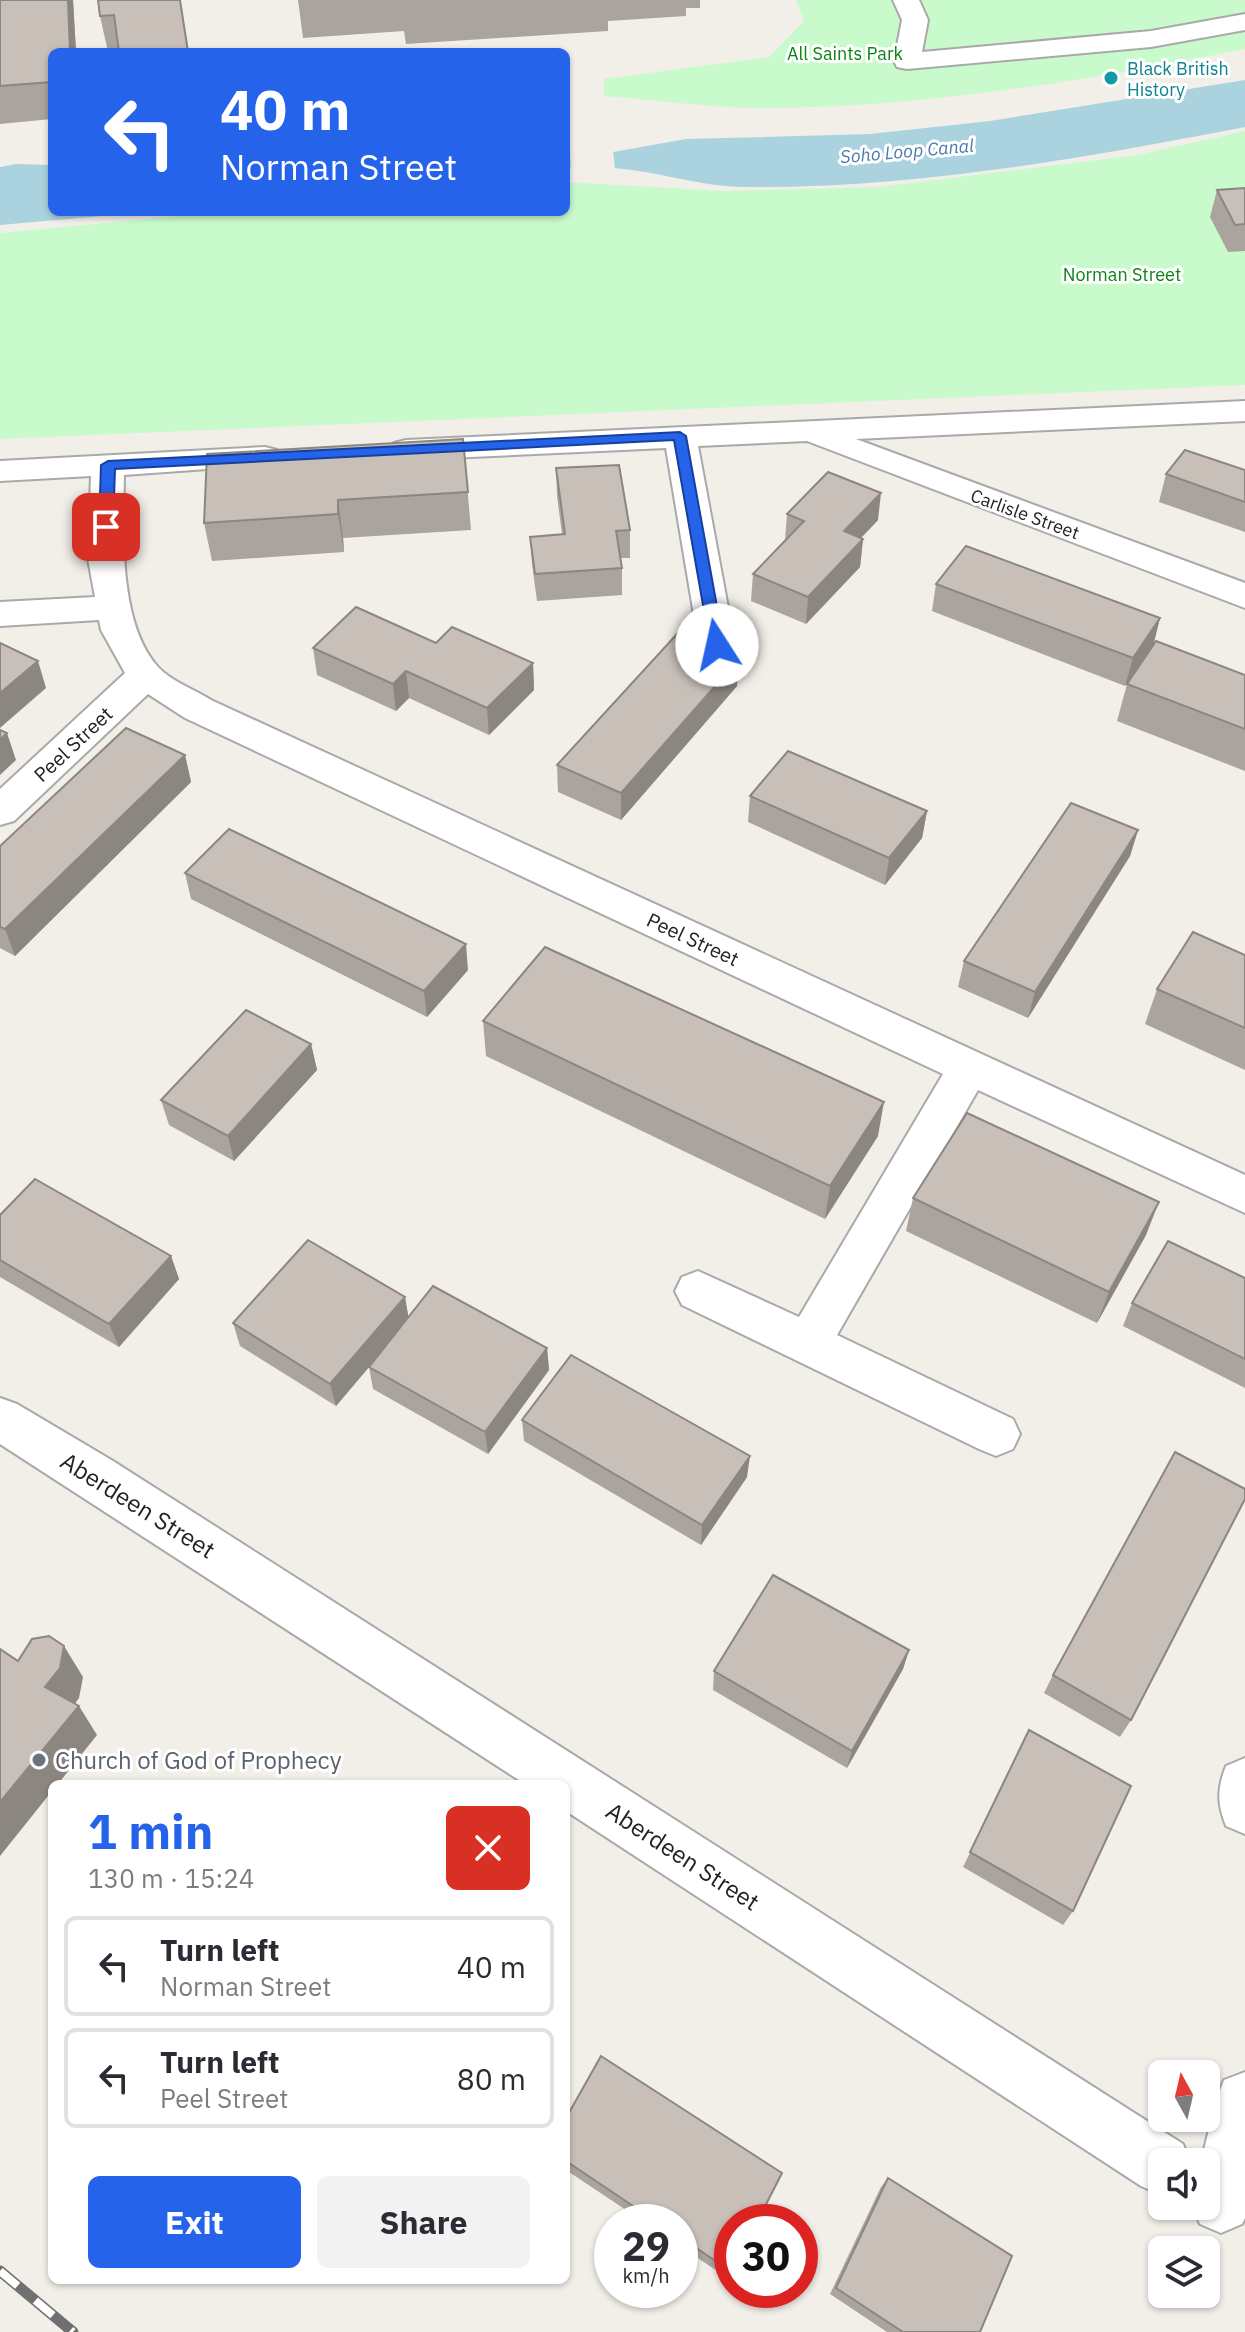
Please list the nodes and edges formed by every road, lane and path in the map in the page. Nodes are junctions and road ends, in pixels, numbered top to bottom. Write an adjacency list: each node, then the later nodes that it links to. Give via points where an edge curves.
1 (906, 0): 2 (street, via 915,20 907,61 1151,39)
2 (1245, 22)
3 (1245, 411): 4 (street)
4 (804, 431): 5 (street); 10 (street, Carlisle Street)
5 (680, 436): 6 (street); 13 (street)
6 (378, 451)
7 (299, 455): 8 (street)
8 (108, 465): 9 (street); 11 (street, Peel Street, via 105,559)
9 (0, 471)
10 (1245, 596)
11 (114, 606): 12 (street); 14 (street, Peel Street, via 119,630)
12 (0, 614)
13 (717, 645)
14 (145, 676): 15 (street, Peel Street); 16 (street, Peel Street, via 198,709)
15 (0, 811)
16 (969, 1067): 17 (street, Peel Street); 19 (street)
17 (1245, 1195)
18 (698, 1291): 19 (street)
19 (807, 1345): 21 (street)
20 (0, 1419): 22 (street, Aberdeen Street)
21 (996, 1434)
22 (565, 1780)
23 (570, 1783): 27 (street, Aberdeen Street)
24 (1245, 1785): 25 (street)
25 (1245, 1807)
26 (1245, 2101): 28 (street)
27 (1148, 2156)
28 (1224, 2205)

